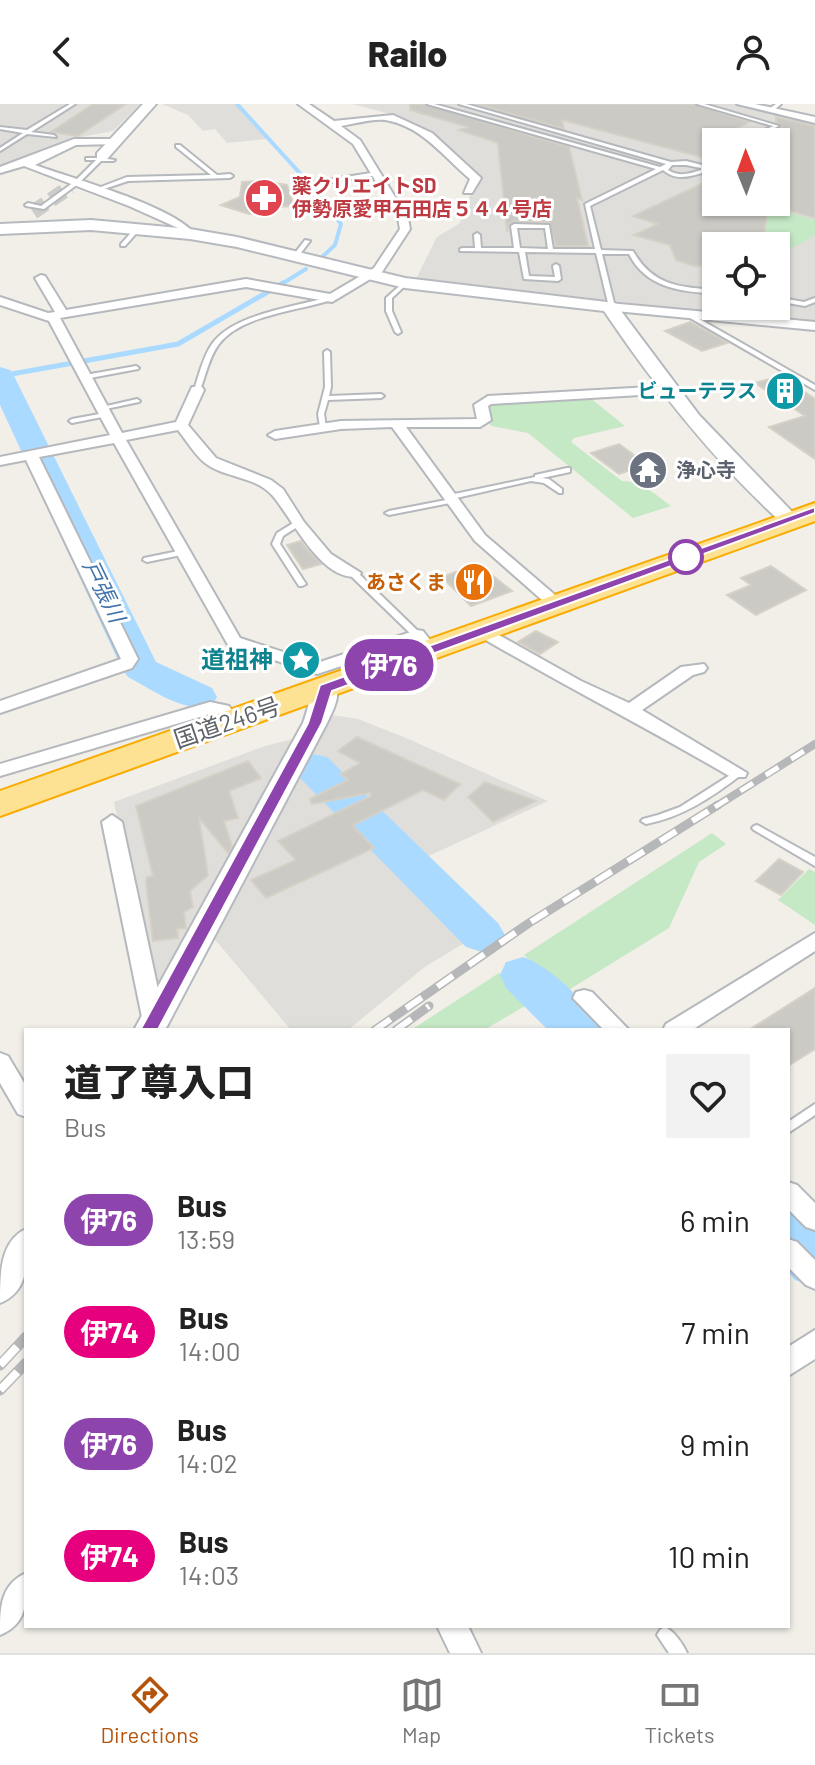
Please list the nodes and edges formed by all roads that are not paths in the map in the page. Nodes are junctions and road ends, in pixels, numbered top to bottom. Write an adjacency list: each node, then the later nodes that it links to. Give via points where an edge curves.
1 (73, 104): 13 (lane)
2 (150, 104): 15 (street)
3 (303, 104): 10 (street)
4 (429, 104): 21 (lane)
5 (461, 104): 20 (lane)
6 (699, 104): 12 (lane, via 777,126)
7 (742, 104): 8 (street)
8 (775, 107): 9 (street)
9 (815, 120)
10 (335, 124): 23 (street, via 357,142); 29 (street, via 386,116 423,132 476,178)
11 (0, 128): 13 (lane)
12 (772, 128)
13 (28, 132): 14 (lane); 17 (lane)
14 (54, 136)
15 (116, 141): 18 (street); 19 (street, via 74,142)
16 (178, 146): 24 (lane)
17 (0, 149)
18 (100, 159): 26 (lane)
19 (32, 160): 22 (street); 26 (street, via 29,166 40,172)
20 (671, 164): 20 (lane, via 686,163 704,167 684,176 668,173); 21 (lane)
21 (660, 169): 42 (lane, via 587,205)
22 (0, 170)
23 (377, 174): 27 (lane); 45 (street, via 405,229)
24 (215, 176): 25 (lane); 28 (lane, via 127,179)
25 (230, 176)
26 (76, 183): 28 (street); 30 (lane)
27 (311, 183)
28 (96, 190): 34 (street)
29 (468, 191)
30 (57, 198): 31 (lane); 31 (lane, via 42,208)
31 (34, 205): 33 (street)
32 (138, 228): 33 (street); 34 (street); 37 (lane)
33 (1, 229)
34 (190, 234): 43 (street)
35 (477, 235): 39 (lane)
36 (307, 241): 43 (lane)
37 (123, 245)
38 (462, 250): 39 (lane)
39 (478, 250): 40 (lane)
40 (519, 250): 41 (lane); 41 (lane, via 514,226 547,226); 44 (lane, via 526,278 558,279)
41 (551, 251): 42 (lane)
42 (598, 252): 48 (lane, via 631,252 636,267 658,281); 53 (lane)
43 (295, 257): 45 (street)
44 (556, 266)
45 (371, 276): 47 (street); 49 (street)
46 (41, 278): 55 (street)
47 (405, 283): 53 (street); 57 (lane, via 389,298)
48 (702, 290)
49 (332, 298): 55 (street, via 246,283); 62 (lane, via 225,333 215,344)
50 (815, 300): 52 (lane)
51 (0, 301): 55 (street)
52 (790, 301)
53 (611, 307): 54 (street); 63 (street)
54 (687, 314): 56 (street); 61 (lane)
55 (54, 315): 60 (street)
56 (815, 326)
57 (398, 332)
58 (327, 352): 65 (lane)
59 (136, 368): 60 (lane)
60 (85, 377): 67 (street)
61 (815, 388)
62 (197, 390): 70 (street)
63 (668, 390): 69 (street, via 488,400 481,405 480,423); 81 (street, via 741,476)
64 (381, 396): 65 (lane)
65 (326, 398): 71 (lane)
66 (137, 401): 67 (lane)
67 (103, 411): 68 (lane); 73 (street)
68 (72, 421)
69 (396, 423): 71 (street); 79 (street)
70 (181, 425): 73 (street); 82 (street, via 211,461 278,492)
71 (323, 427): 72 (street)
72 (275, 435)
73 (118, 437): 74 (street); 83 (street)
74 (37, 454): 75 (street); 92 (street, via 130,659)
75 (0, 461)
76 (567, 470): 77 (lane)
77 (531, 479): 78 (lane, via 546,481); 79 (lane)
78 (559, 491)
79 (449, 500): 80 (lane); 87 (street, via 480,538)
80 (389, 513)
81 (802, 515): 87 (highway, 国道246号)
82 (298, 524): 85 (street, via 326,557); 86 (lane, via 276,544)
83 (183, 552): 84 (lane); 89 (street, via 234,641 317,669)
84 (147, 560)
85 (353, 573): 89 (lane)
86 (302, 584)
87 (556, 604): 88 (highway, 国道246号)
88 (483, 631): 89 (highway, 国道246号); 93 (street, via 575,685)
89 (424, 642): 91 (highway, 国道246号)
90 (698, 668): 93 (street)
91 (325, 688): 94 (highway, 国道246号); 104 (street, via 315,723)
92 (0, 707)
93 (630, 710): 96 (street)
94 (230, 721): 95 (street, via 223,710 210,708); 97 (highway, 国道246号)
95 (0, 770)
96 (738, 773): 98 (lane, via 708,795 662,819)
97 (0, 804)
98 (646, 821)
99 (112, 822): 104 (street)
100 (757, 828): 101 (lane)
101 (815, 862)
102 (815, 941): 106 (street)
103 (584, 998): 105 (street)
104 (151, 1026)
105 (616, 1028)
106 (677, 1028)
107 (0, 1062): 108 (street)
108 (24, 1104)
109 (815, 1109): 110 (lane)
110 (790, 1127)
111 (790, 1195): 112 (street)
112 (815, 1219)
113 (790, 1252): 114 (street)
114 (815, 1277)
115 (815, 1343): 116 (street)
116 (790, 1362)
117 (24, 1590): 118 (street)
118 (0, 1620)
119 (453, 1628): 121 (street)
120 (665, 1635): 122 (lane)
121 (466, 1653)
122 (679, 1653)

